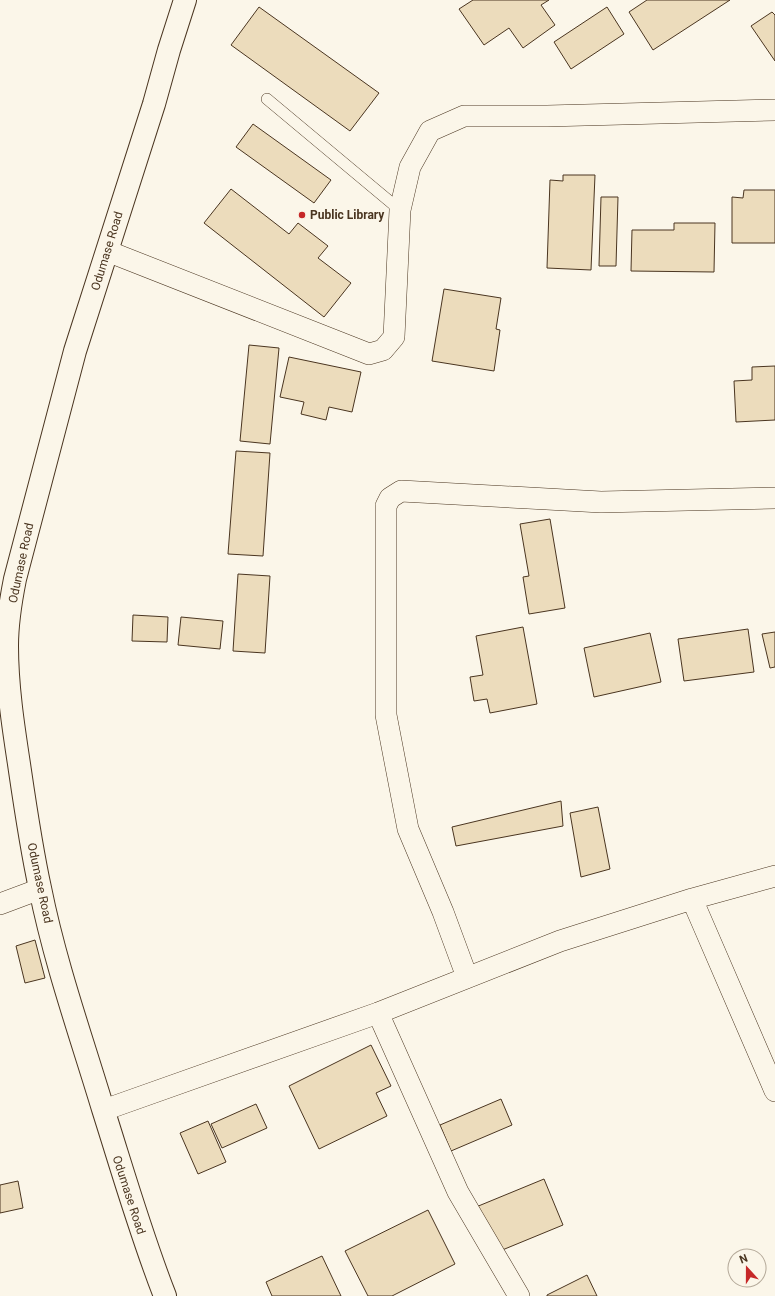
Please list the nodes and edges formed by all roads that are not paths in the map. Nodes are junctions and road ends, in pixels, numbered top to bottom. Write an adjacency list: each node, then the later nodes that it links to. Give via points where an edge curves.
1 (185, 0): 5 (main road, Odumase Road)
2 (267, 99): 4 (lane)
3 (775, 110): 4 (street, via 464,116 430,131 410,167)
4 (400, 210): 5 (street, via 394,337 383,350 368,354)
5 (107, 251): 7 (main road, Odumase Road, via 73,358 15,580)
6 (775, 498): 12 (street, via 601,502 401,491 390,498 386,506 386,714 408,829)
7 (6, 595): 9 (main road, Odumase Road, via 12,714)
8 (775, 876): 10 (street)
9 (40, 889): 11 (street); 15 (main road, Odumase Road, via 68,997)
10 (692, 899): 12 (street, via 560,941); 14 (street)
11 (0, 904)
12 (467, 977): 13 (street)
13 (378, 1013): 15 (street); 17 (street, via 458,1192)
14 (775, 1091)
15 (104, 1110): 16 (main road, Odumase Road, via 130,1198)
16 (165, 1296)
17 (519, 1296)

